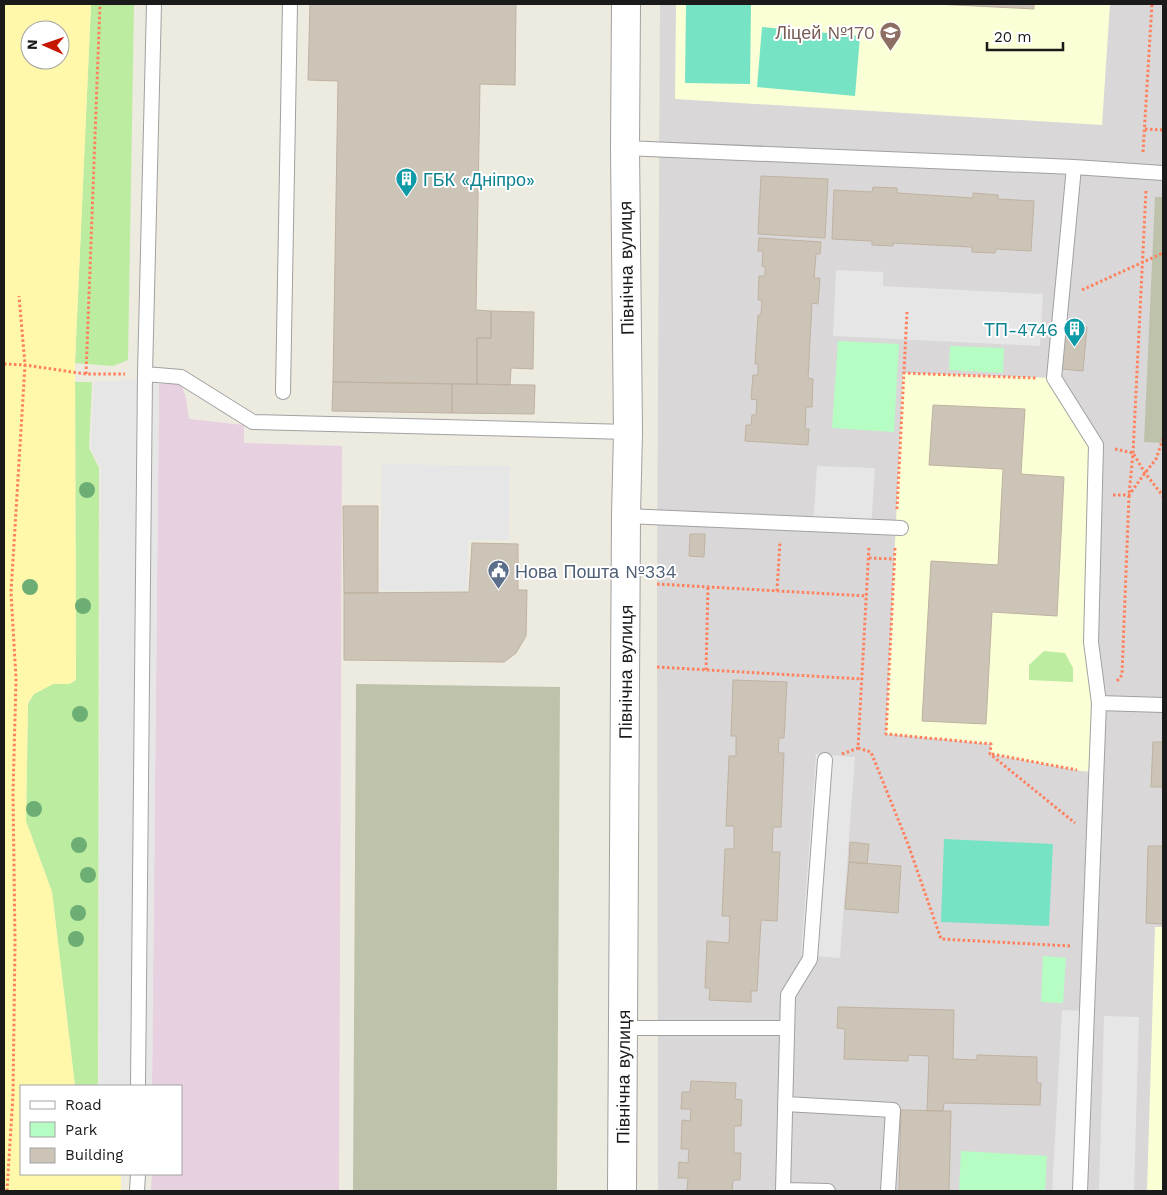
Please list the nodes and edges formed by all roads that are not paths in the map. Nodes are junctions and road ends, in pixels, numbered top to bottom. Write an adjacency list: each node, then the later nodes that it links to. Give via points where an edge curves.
1 (154, 4): 7 (lane)
2 (290, 4): 8 (lane)
3 (626, 4): 4 (street, Північна вулиця)
4 (625, 148): 5 (lane); 9 (street, Північна вулиця)
5 (1074, 167): 6 (lane); 12 (lane, via 1054,378 1096,445 1091,642)
6 (1163, 173)
7 (145, 374): 9 (lane, via 181,377 253,422); 17 (lane)
8 (283, 392)
9 (628, 432): 10 (street, Північна вулиця)
10 (626, 516): 11 (lane); 15 (street, Північна вулиця)
11 (901, 528)
12 (1099, 703): 13 (lane); 25 (lane)
13 (1163, 705)
14 (825, 760): 16 (lane, via 810,958 788,995)
15 (623, 1028): 16 (lane); 22 (street, Північна вулиця)
16 (787, 1028): 18 (lane)
17 (138, 1085)
18 (785, 1104): 20 (lane); 24 (lane, via 893,1110)
19 (138, 1175): 21 (lane)
20 (783, 1190): 23 (lane)
21 (137, 1191)
22 (622, 1191)
23 (828, 1191)
24 (888, 1191)
25 (1080, 1191)

